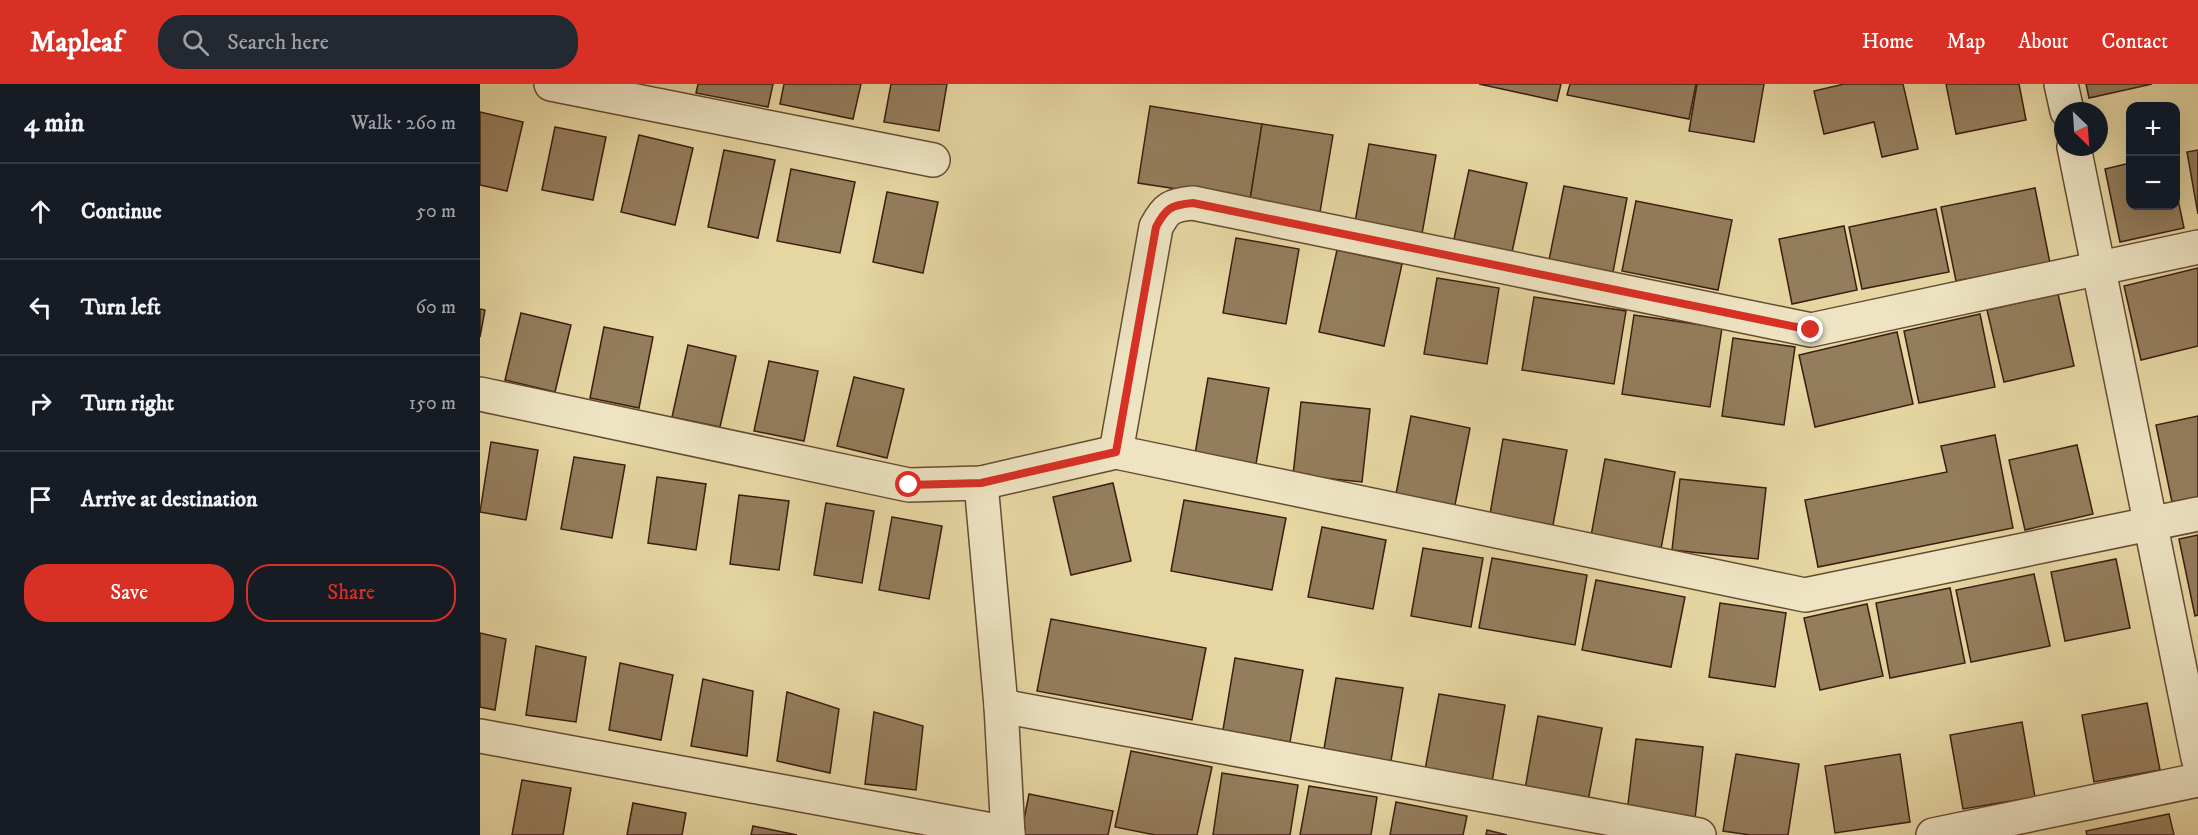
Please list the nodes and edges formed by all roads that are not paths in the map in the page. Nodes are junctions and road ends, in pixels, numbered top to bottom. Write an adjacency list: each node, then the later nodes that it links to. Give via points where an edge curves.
1 (551, 84): 5 (street)
2 (2061, 84): 3 (street)
3 (2065, 102)
4 (2076, 156): 7 (street)
5 (933, 160)
6 (2198, 247): 7 (street)
7 (2099, 267): 9 (street, via 1807,330 1193,203 1176,205 1164,213 1156,227); 12 (street)
8 (480, 394): 10 (street, via 909,485)
9 (1116, 452): 10 (street); 12 (street, via 1805,595)
10 (981, 483): 13 (street)
11 (2198, 514): 12 (street)
12 (2151, 525): 15 (street)
13 (1001, 706): 17 (street); 18 (street)
14 (480, 736): 17 (street)
15 (2198, 758)
16 (2198, 780): 19 (street)
17 (1008, 834)
18 (1699, 835)
19 (1933, 835)

